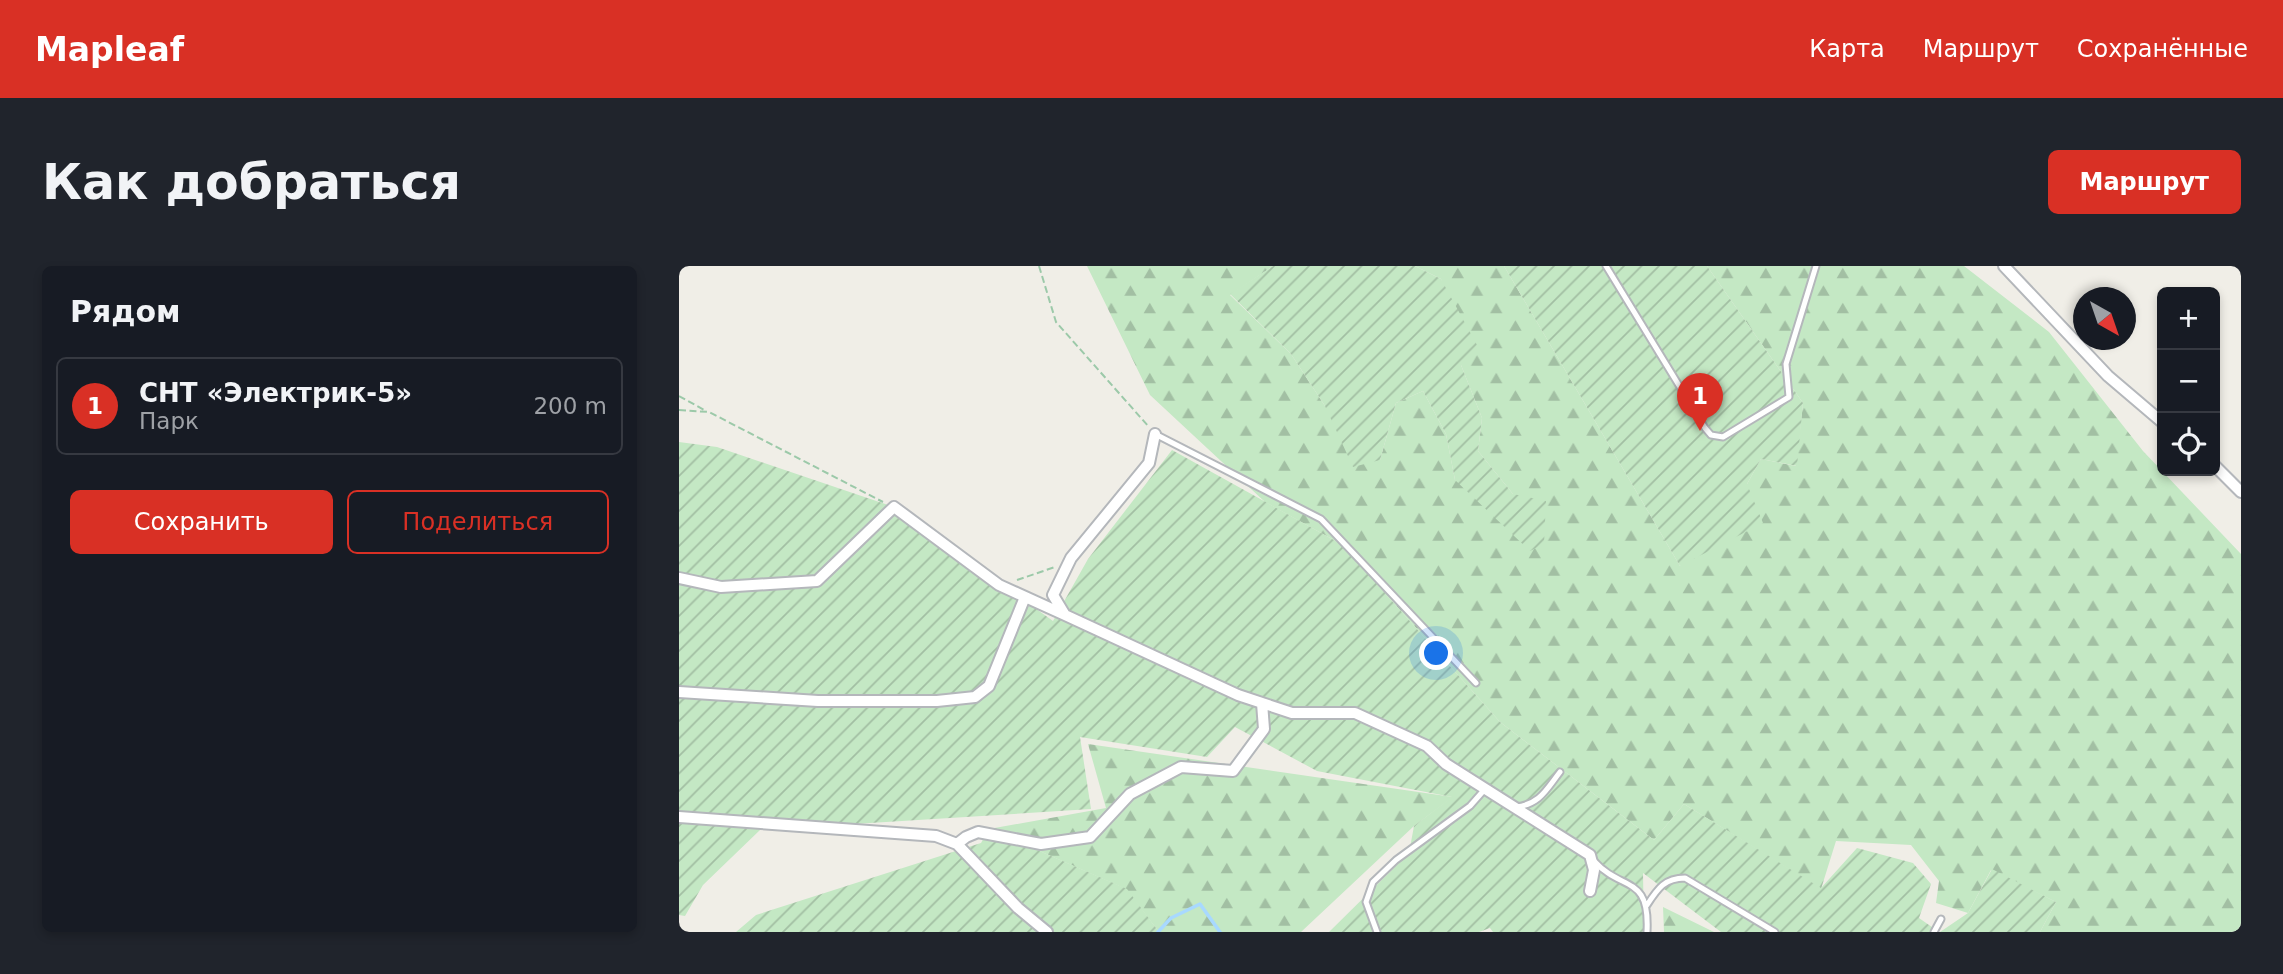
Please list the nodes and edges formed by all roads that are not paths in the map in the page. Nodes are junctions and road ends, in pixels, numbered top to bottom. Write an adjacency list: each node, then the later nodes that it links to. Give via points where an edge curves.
1 (1606, 266): 2 (lane, via 1705,428 1711,435 1723,437 1789,397 1786,364)
2 (1816, 266)
3 (2004, 266): 4 (street, via 2108,376)
4 (2157, 418)
5 (1155, 434): 9 (street, via 1149,463 1071,558); 12 (lane, via 1321,519)
6 (2220, 471): 7 (street)
7 (2241, 492)
8 (679, 578): 10 (street, via 721,587 817,581 894,508 999,585)
9 (1053, 595): 10 (street); 11 (street)
10 (1031, 599): 11 (street); 13 (street, via 989,686 975,698 818,701)
11 (1065, 615): 14 (street)
12 (1476, 683)
13 (679, 692)
14 (1262, 703): 16 (street, via 1292,713 1355,713 1427,746); 19 (street, via 1264,729 1233,771 1181,767 1130,794 1090,837 1041,844 978,832)
15 (1560, 772): 17 (lane, via 1538,800)
16 (1485, 789): 17 (street); 25 (lane, via 1373,882 1366,902)
17 (1516, 807): 20 (street)
18 (679, 817): 19 (street, via 936,836)
19 (957, 844): 24 (street)
20 (1590, 855): 21 (street, via 1594,870); 22 (lane, via 1600,867 1634,887)
21 (1590, 891)
22 (1647, 905): 26 (lane); 27 (lane, via 1671,878 1685,878)
23 (1941, 919): 28 (lane)
24 (1047, 932)
25 (1377, 932)
26 (1647, 932)
27 (1775, 932)
28 (1934, 932)

